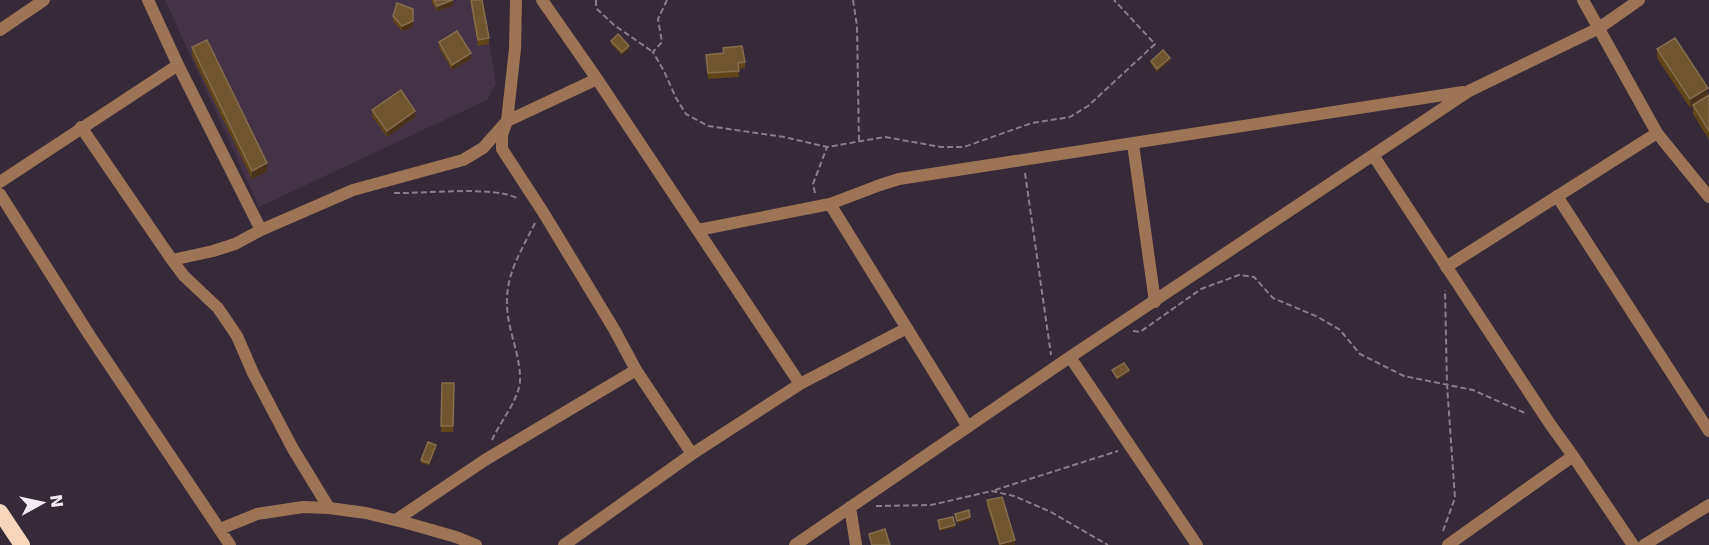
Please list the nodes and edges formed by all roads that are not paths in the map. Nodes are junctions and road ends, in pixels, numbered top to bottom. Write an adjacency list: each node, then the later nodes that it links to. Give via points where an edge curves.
1 (44, 0): 8 (street)
2 (148, 0): 9 (street)
3 (516, 0): 12 (street)
4 (542, 0): 10 (street)
5 (1583, 0): 7 (street)
6 (1639, 0): 7 (street)
7 (1599, 28): 11 (street); 14 (street)
8 (0, 30)
9 (178, 65): 13 (street); 22 (street)
10 (597, 79): 12 (street); 23 (street)
11 (1469, 91): 15 (street); 16 (street)
12 (507, 121): 22 (street, via 483,148 463,160 353,190); 29 (street, via 502,149)
13 (81, 127): 17 (street); 24 (street)
14 (1657, 133): 19 (street); 20 (street)
15 (1133, 144): 21 (street, via 899,179); 26 (street)
16 (1373, 155): 25 (street); 26 (street)
17 (0, 182)
18 (0, 194): 40 (street)
19 (1557, 196): 25 (street); 32 (street)
20 (1709, 197)
21 (830, 204): 23 (street); 27 (street)
22 (261, 230): 24 (street, via 235,244)
23 (698, 230): 30 (street)
24 (172, 260): 37 (street, via 218,308 237,336 293,449)
25 (1446, 267): 34 (street)
26 (1155, 302): 28 (street)
27 (907, 328): 30 (street); 31 (street)
28 (1070, 357): 31 (street); 48 (street)
29 (636, 370): 33 (street); 39 (street, via 485,460)
30 (800, 384): 33 (street)
31 (968, 427): 36 (street)
32 (1709, 431)
33 (692, 454): 45 (street)
34 (1573, 456): 41 (street); 49 (street)
35 (1709, 505): 50 (street)
36 (850, 507): 46 (street); 47 (street)
37 (329, 508): 39 (street); 40 (street, via 303,507 257,514)
38 (0, 512): 42 (highway)
39 (396, 520): 44 (street)
40 (220, 529): 43 (street)
41 (1445, 540)
42 (22, 545)
43 (230, 545)
44 (476, 545)
45 (564, 545)
46 (795, 545)
47 (856, 545)
48 (1197, 545)
49 (1633, 545)
50 (1644, 545)

